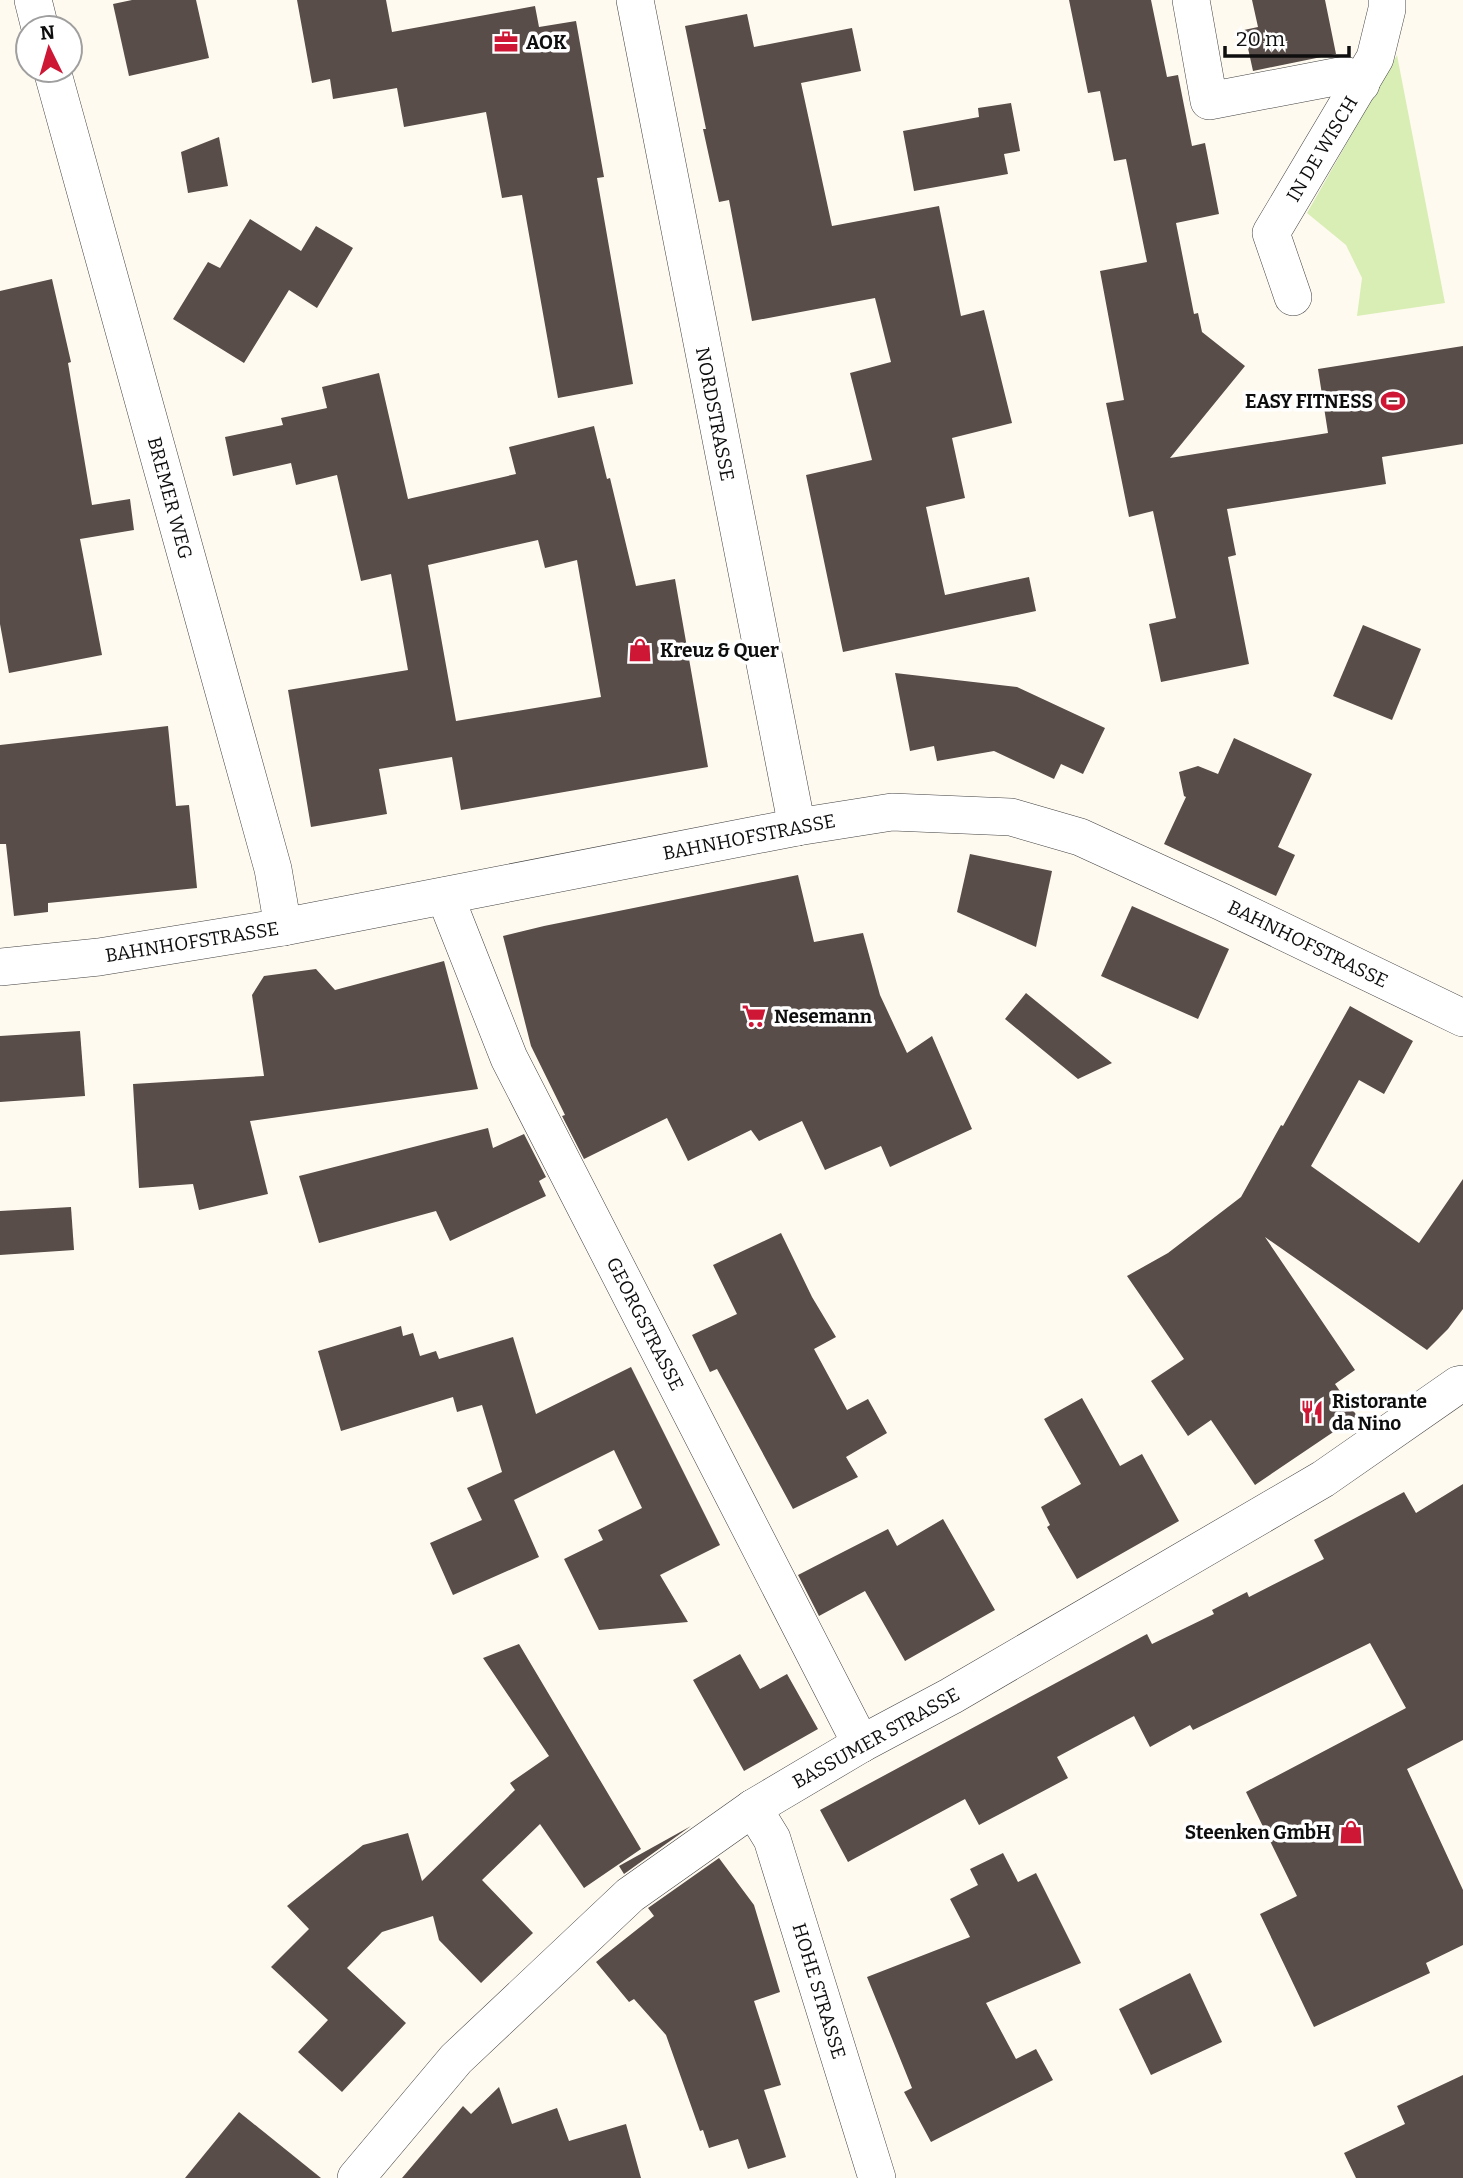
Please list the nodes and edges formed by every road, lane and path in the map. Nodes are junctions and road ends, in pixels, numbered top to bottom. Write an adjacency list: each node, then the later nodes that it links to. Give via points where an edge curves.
1 (635, 0): 7 (street, NORDSTRASSE)
2 (1191, 0): 5 (street, via 1209,100 1345,75)
3 (1387, 0): 5 (street, IN DE WISCH, via 1375,58)
4 (56, 84): 9 (street, BREMER WEG, via 273,869)
5 (1361, 84): 6 (street, IN DE WISCH, via 1271,233)
6 (1293, 297)
7 (797, 827): 8 (street, BAHNHOFSTRASSE); 11 (street, BAHNHOFSTRASSE, via 892,812 1011,817 1080,837)
8 (445, 896): 9 (street, BAHNHOFSTRASSE); 13 (street, GEORGSTRASSE, via 509,1058)
9 (283, 927): 10 (street, BAHNHOFSTRASSE, via 99,957)
10 (0, 967)
11 (1463, 1018)
12 (1463, 1384): 13 (street, BASSUMER STRASSE, via 1323,1479)
13 (861, 1744): 14 (street, BASSUMER STRASSE)
14 (753, 1808): 15 (street, BASSUMER STRASSE, via 630,1895 456,2059); 16 (street, HOHE STRASSE, via 772,1839)
15 (356, 2178)
16 (877, 2178)

